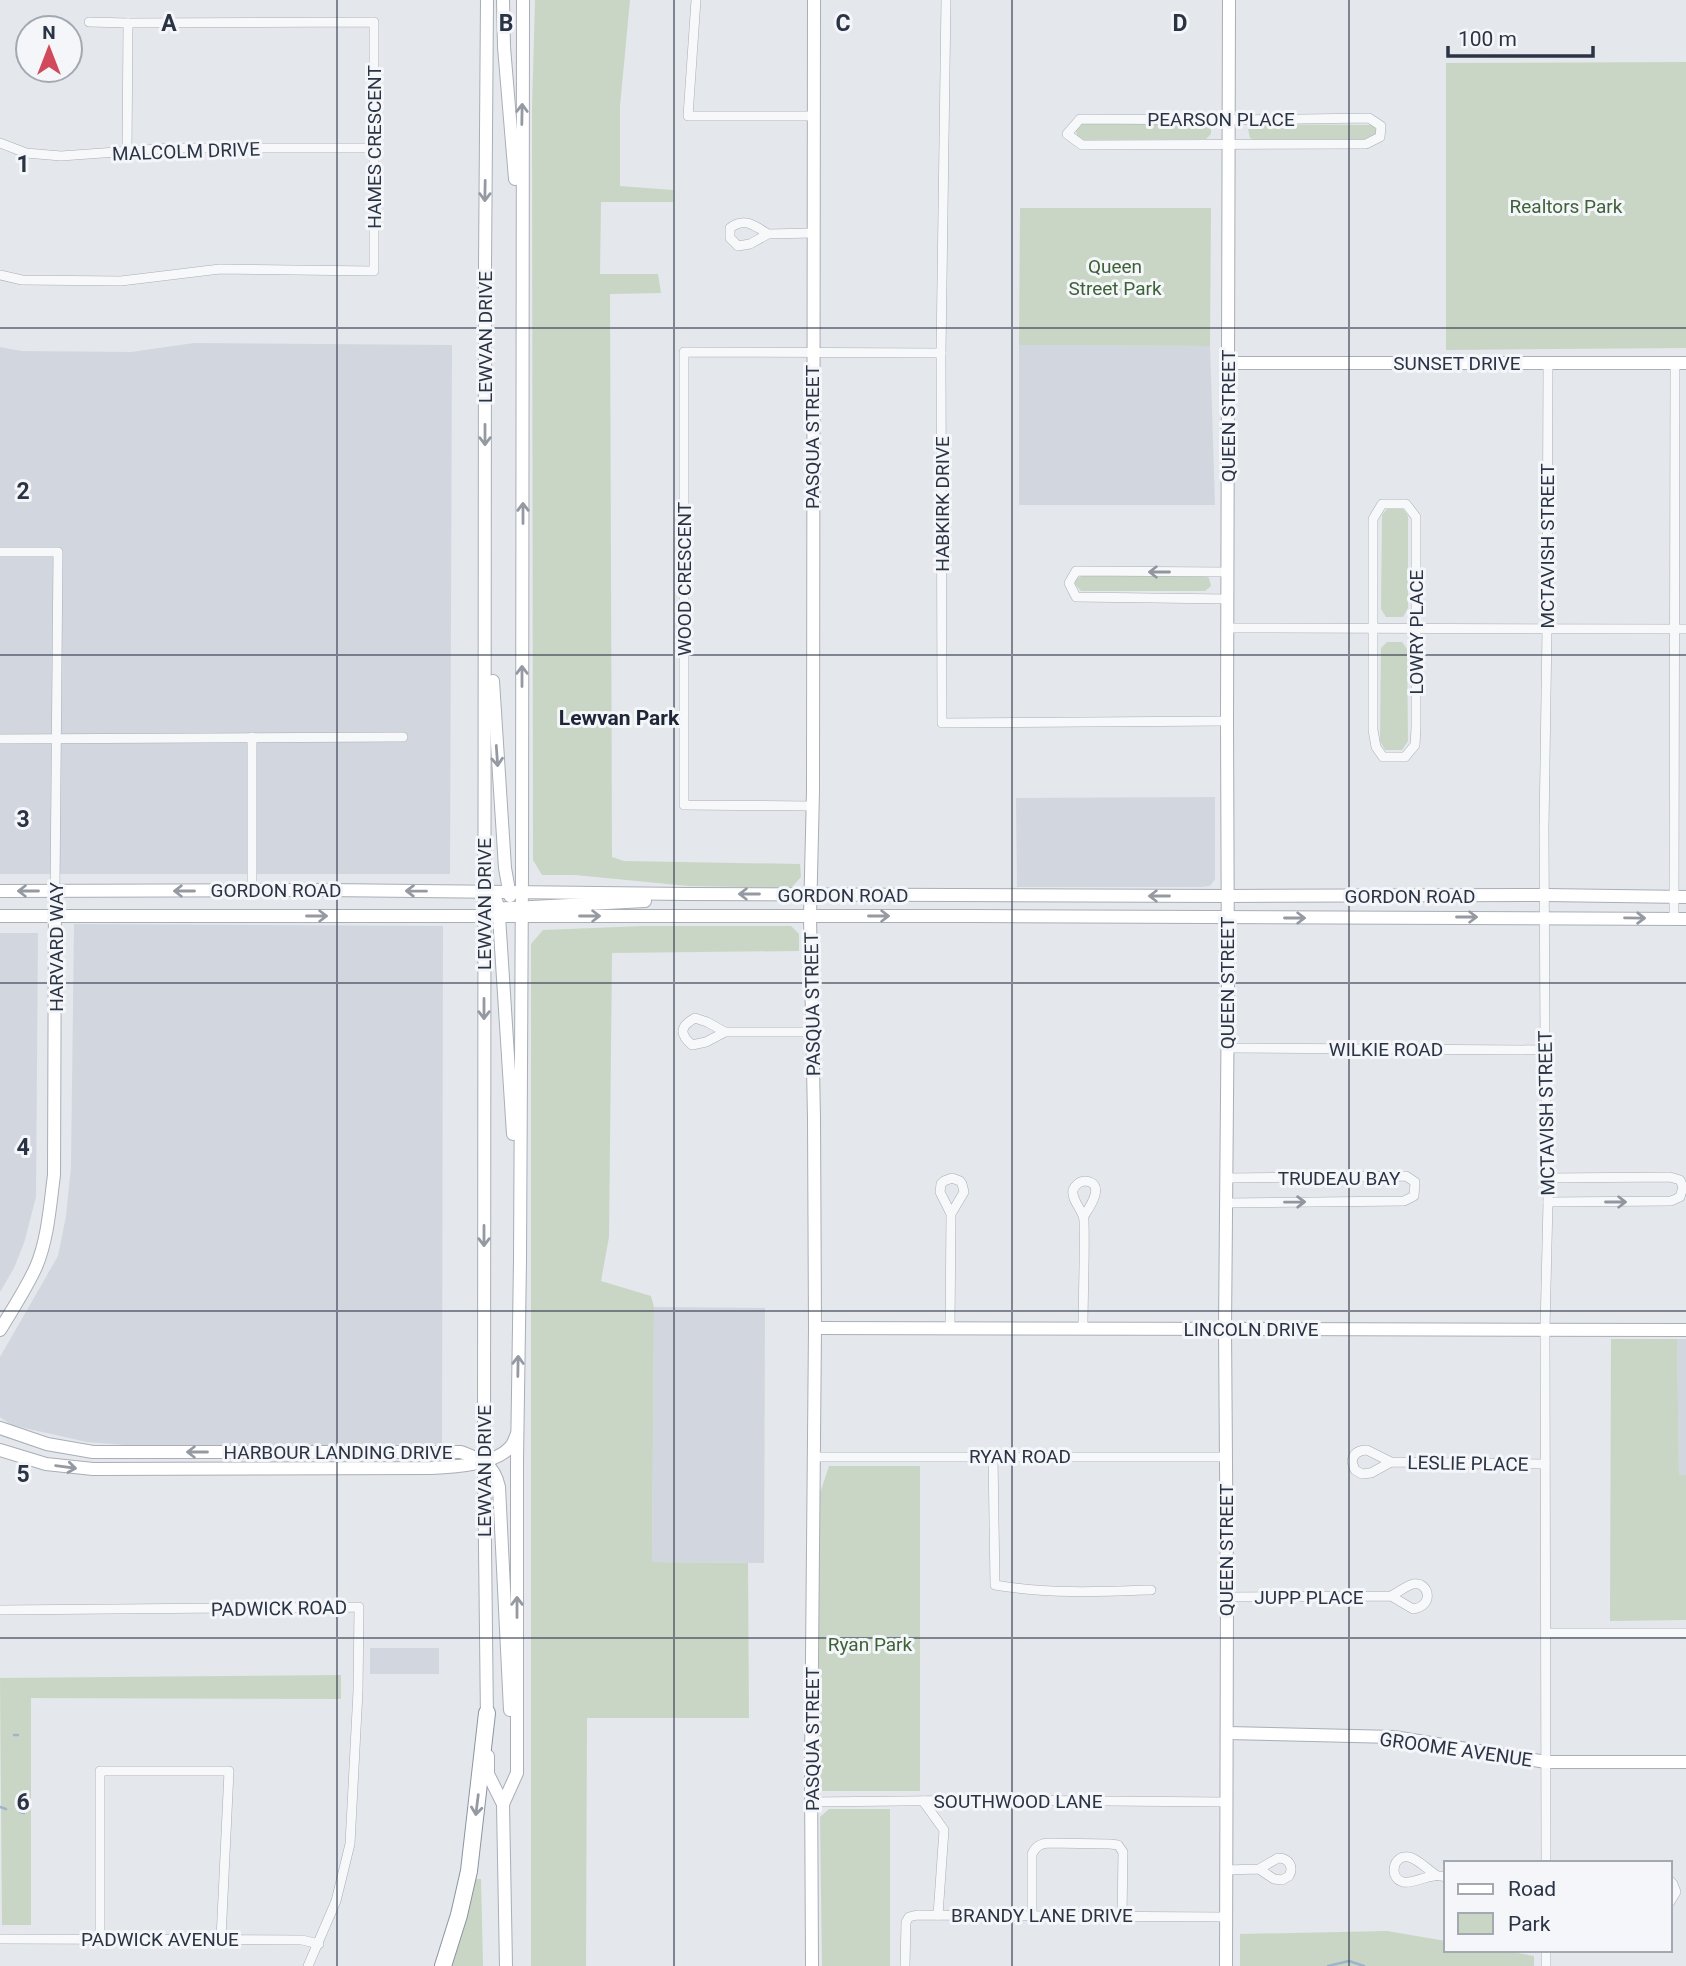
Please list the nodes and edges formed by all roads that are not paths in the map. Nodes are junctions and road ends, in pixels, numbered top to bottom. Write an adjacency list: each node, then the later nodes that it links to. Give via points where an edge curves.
1 (487, 0): 26 (main road, LEWVAN DRIVE, one-way to 26)
2 (503, 0): 19 (main road)
3 (523, 0): 19 (main road, LEWVAN DRIVE, one-way to 3)
4 (695, 0): 10 (street, via 688,116)
5 (814, 0): 10 (main road, PASQUA STREET)
6 (946, 0): 21 (street, HABKIRK DRIVE)
7 (1229, 0): 11 (main road, QUEEN STREET)
8 (89, 22): 9 (street)
9 (128, 23): 14 (street, HAMES CRESCENT, via 374,22); 15 (street)
10 (813, 116): 16 (main road, PASQUA STREET)
11 (1230, 120): 13 (main road, QUEEN STREET); 13 (street, PEARSON PLACE, via 1369,118 1381,126 1380,137 1366,144); 13 (street, PEARSON PLACE, via 1080,119 1067,134 1082,145)
12 (0, 143): 15 (street, MALCOLM DRIVE, via 26,153 61,156)
13 (1229, 144): 22 (main road, QUEEN STREET)
14 (375, 148): 15 (street, MALCOLM DRIVE); 18 (street, HAMES CRESCENT, via 374,271 220,269 121,281 22,280)
15 (127, 153)
16 (813, 233): 17 (street); 20 (main road, PASQUA STREET)
17 (768, 234)
18 (0, 275)
19 (523, 277): 45 (main road, LEWVAN DRIVE, one-way to 19)
20 (812, 352): 21 (street); 40 (main road, PASQUA STREET); 40 (street, WOOD CRESCENT, via 684,352 684,806)
21 (941, 353): 35 (street, HABKIRK DRIVE, via 942,723)
22 (1228, 363): 23 (main road, SUNSET DRIVE); 27 (main road, QUEEN STREET)
23 (1548, 363): 24 (main road, SUNSET DRIVE); 32 (street, MCTAVISH STREET)
24 (1681, 363): 33 (street)
25 (0, 552): 38 (street, HARVARD WAY, via 58,552)
26 (485, 565): 44 (main road, LEWVAN DRIVE); 45 (main road, one-way to 45, via 505,869)
27 (1227, 572): 28 (main road, QUEEN STREET); 28 (street, one-way to 28, via 1076,571 1069,583 1076,597)
28 (1227, 599): 29 (main road, QUEEN STREET)
29 (1228, 628): 30 (street); 35 (main road, QUEEN STREET)
30 (1374, 629): 31 (street); 31 (street, LOWRY PLACE, via 1373,519 1382,504 1406,504 1416,517); 31 (street, LOWRY PLACE, via 1373,730 1383,757 1405,757 1415,745)
31 (1417, 629): 32 (street)
32 (1547, 629): 33 (street); 48 (street, MCTAVISH STREET)
33 (1674, 629): 34 (street); 50 (street)
34 (1686, 629)
35 (1227, 722): 49 (main road, QUEEN STREET)
36 (252, 737): 37 (street); 38 (street); 43 (street)
37 (404, 737)
38 (56, 738): 39 (street); 42 (street, HARVARD WAY)
39 (0, 739)
40 (812, 806): 47 (main road, PASQUA STREET)
41 (0, 891): 42 (main road, GORDON ROAD, one-way to 41)
42 (55, 891): 43 (main road, GORDON ROAD, one-way to 42); 54 (main road, HARVARD WAY)
43 (252, 891): 44 (main road, GORDON ROAD, one-way to 43)
44 (484, 891): 45 (main road, GORDON ROAD); 52 (main road, via 493,894); 55 (main road, LEWVAN DRIVE)
45 (515, 891): 46 (main road, GORDON ROAD); 51 (main road)
46 (688, 894): 47 (main road, GORDON ROAD, one-way to 46); 51 (main road, via 669,900)
47 (810, 894): 49 (main road, GORDON ROAD, one-way to 47); 56 (main road, PASQUA STREET)
48 (1545, 895): 49 (main road, GORDON ROAD); 50 (main road, GORDON ROAD); 57 (street, MCTAVISH STREET)
49 (1227, 896): 58 (main road, QUEEN STREET)
50 (1680, 897): 59 (street)
51 (520, 910): 52 (main road, GORDON ROAD); 56 (main road, GORDON ROAD, one-way to 56); 70 (main road, LEWVAN DRIVE)
52 (499, 912): 55 (main road, GORDON ROAD); 70 (main road)
53 (0, 916): 54 (main road, GORDON ROAD)
54 (55, 916): 55 (main road, GORDON ROAD, one-way to 55); 77 (main road, HARVARD WAY, via 54,1175 36,1266)
55 (484, 916): 78 (main road, LEWVAN DRIVE, one-way to 78)
56 (810, 916): 58 (main road, GORDON ROAD, one-way to 58); 61 (main road, PASQUA STREET)
57 (1545, 917): 58 (main road, GORDON ROAD, one-way to 57); 59 (main road, GORDON ROAD, one-way to 59); 63 (street, MCTAVISH STREET)
58 (1227, 918): 62 (main road, QUEEN STREET)
59 (1680, 919)
60 (725, 1032): 61 (street)
61 (812, 1032): 71 (main road, PASQUA STREET)
62 (1228, 1048): 63 (street, WILKIE ROAD); 64 (main road, QUEEN STREET)
63 (1545, 1050): 65 (street, MCTAVISH STREET)
64 (1227, 1178): 67 (main road, QUEEN STREET); 67 (street, TRUDEAU BAY, one-way to 64, via 1404,1201 1414,1196 1415,1182 1406,1176)
65 (1548, 1178): 66 (street, MCTAVISH STREET); 66 (street, one-way to 65, via 1671,1201 1680,1197 1683,1187 1680,1180 1670,1177)
66 (1548, 1202): 75 (street, MCTAVISH STREET)
67 (1227, 1203): 74 (main road, QUEEN STREET)
68 (951, 1214): 72 (street)
69 (1084, 1216): 73 (street)
70 (520, 1260): 80 (main road, LEWVAN DRIVE, one-way to 70)
71 (815, 1328): 72 (main road, LINCOLN DRIVE); 84 (main road, PASQUA STREET)
72 (950, 1328): 73 (main road, LINCOLN DRIVE)
73 (1083, 1329): 74 (main road, LINCOLN DRIVE)
74 (1225, 1329): 75 (main road, LINCOLN DRIVE); 85 (main road, QUEEN STREET)
75 (1545, 1329): 76 (main road, LINCOLN DRIVE); 88 (street, MCTAVISH STREET)
76 (1686, 1329)
77 (0, 1330)
78 (484, 1344): 82 (main road, via 478,1435 470,1445); 86 (main road, LEWVAN DRIVE)
79 (0, 1428): 82 (main road, HARBOUR LANDING DRIVE, one-way to 79, via 93,1452 47,1444)
80 (517, 1434): 86 (main road, via 511,1446); 99 (main road, LEWVAN DRIVE, one-way to 80)
81 (0, 1450): 86 (main road, HARBOUR LANDING DRIVE, one-way to 86, via 46,1464 93,1469 431,1468 463,1467)
82 (438, 1451): 86 (main road, HARBOUR LANDING DRIVE, via 461,1451)
83 (993, 1456): 84 (street, RYAN ROAD); 85 (street, RYAN ROAD); 89 (street, via 995,1585 1077,1593)
84 (815, 1457): 100 (main road, PASQUA STREET)
85 (1226, 1457): 91 (main road, QUEEN STREET)
86 (484, 1460): 95 (main road, LEWVAN DRIVE); 99 (main road, via 497,1475 499,1487)
87 (1391, 1462): 88 (street, LESLIE PLACE)
88 (1545, 1464): 93 (street, MCTAVISH STREET)
89 (1151, 1590)
90 (1391, 1596): 91 (street, JUPP PLACE)
91 (1227, 1597): 96 (main road, QUEEN STREET)
92 (0, 1610): 116 (street, PADWICK ROAD, via 359,1607 350,1844 336,1901)
93 (1546, 1633): 94 (street); 97 (street, MCTAVISH STREET)
94 (1686, 1633)
95 (487, 1713): 103 (main road, LEWVAN DRIVE, via 488,1774); 118 (highway, one-way to 118, via 469,1871)
96 (1227, 1733): 97 (main road, GROOME AVENUE, via 1394,1737); 102 (main road, QUEEN STREET)
97 (1546, 1762): 98 (main road, GROOME AVENUE); 104 (street, MCTAVISH STREET)
98 (1686, 1762)
99 (517, 1773): 103 (main road, LEWVAN DRIVE)
100 (811, 1801): 101 (street, SOUTHWOOD LANE); 120 (main road, PASQUA STREET)
101 (923, 1801): 102 (street, SOUTHWOOD LANE); 109 (street, via 944,1830)
102 (1226, 1801): 106 (main road, QUEEN STREET)
103 (503, 1804): 119 (main road, LEWVAN DRIVE)
104 (1546, 1861)
105 (1259, 1869): 106 (street)
106 (1226, 1870): 112 (main road, QUEEN STREET)
107 (1672, 1882): 108 (street, via 1676,1892)
108 (1672, 1900)
109 (937, 1914): 110 (street, BRANDY LANE DRIVE); 121 (street, BRANDY LANE DRIVE, via 909,1917)
110 (1032, 1916): 111 (street, BRANDY LANE DRIVE); 111 (street, via 1032,1854 1035,1847 1048,1843 1118,1845 1123,1852)
111 (1122, 1916): 112 (street, BRANDY LANE DRIVE)
112 (1226, 1917): 122 (main road, QUEEN STREET)
113 (0, 1939): 114 (street, PADWICK AVENUE)
114 (100, 1939): 115 (street, PADWICK AVENUE); 115 (street, via 100,1771 229,1770)
115 (221, 1939): 116 (street, PADWICK AVENUE)
116 (319, 1944): 117 (street, PADWICK ROAD)
117 (309, 1966)
118 (443, 1966)
119 (506, 1966)
120 (812, 1966)
121 (905, 1966)
122 (1226, 1966)

